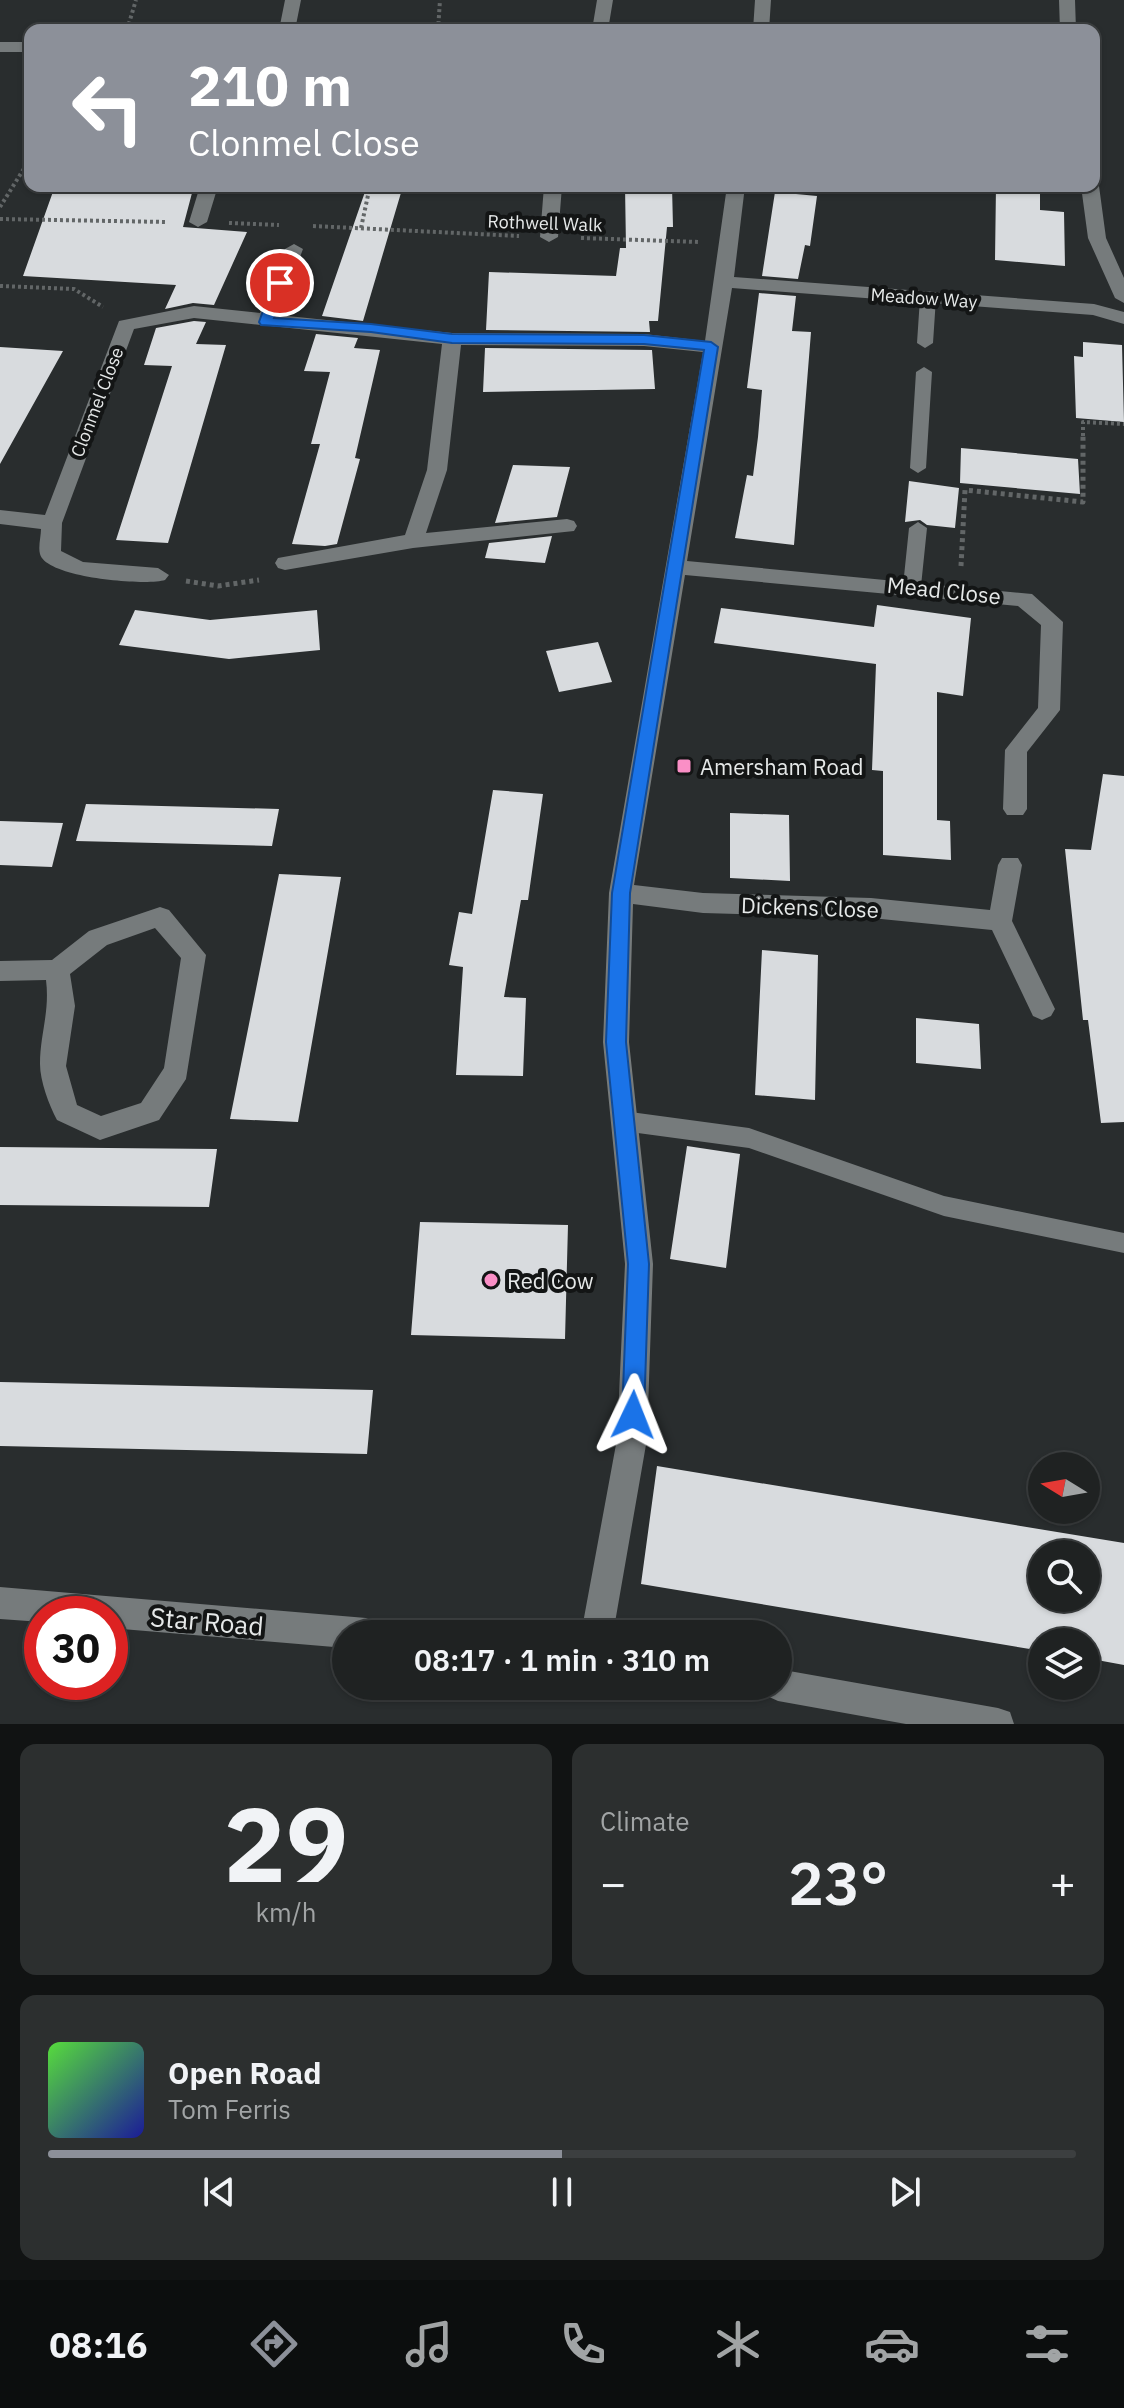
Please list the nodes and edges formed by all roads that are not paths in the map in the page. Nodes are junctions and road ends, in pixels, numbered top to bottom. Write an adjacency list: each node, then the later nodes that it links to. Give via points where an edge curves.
1 (293, 0): 5 (street)
2 (605, 0): 6 (street)
3 (763, 0): 7 (street)
4 (1067, 0): 8 (street)
5 (288, 24)
6 (601, 24)
7 (761, 24)
8 (1068, 24)
9 (0, 47): 10 (street)
10 (24, 47)
11 (207, 192): 15 (street)
12 (553, 192): 16 (street)
13 (735, 192): 18 (street)
14 (1091, 192): 20 (street, via 1097,238)
15 (198, 222)
16 (549, 237)
17 (294, 249): 22 (street)
18 (724, 282): 19 (street, Meadow Way); 25 (street)
19 (928, 298): 21 (street, Meadow Way, via 1094,310); 24 (lane)
20 (1124, 298)
21 (1124, 318)
22 (266, 322): 23 (street, Clonmel Close); 29 (street, Clonmel Close, via 194,312 126,325)
23 (452, 339): 25 (street, Clonmel Close, via 644,340); 32 (street, via 437,470)
24 (925, 343)
25 (711, 347): 34 (street)
26 (924, 372): 27 (lane)
27 (918, 468)
28 (0, 517): 29 (street)
29 (52, 523): 35 (street, via 50,554 79,569)
30 (567, 526): 32 (street)
31 (918, 528): 36 (lane)
32 (413, 541): 33 (street)
33 (285, 563)
34 (677, 567): 36 (street, Mead Close); 39 (street)
35 (158, 575)
36 (912, 586): 37 (street, Mead Close, via 1024,599 1052,622 1049,710 1016,750)
37 (1015, 809)
38 (1010, 865): 40 (street)
39 (621, 893): 40 (street, Dickens Close); 44 (street, via 616,1042)
40 (1000, 921): 43 (street)
41 (57, 970): 41 (street, via 98,938 160,917 194,955 177,1071 150,1112 100,1128 66,1112 53,1066 62,1006); 42 (street)
42 (0, 971)
43 (1042, 1009)
44 (623, 1121): 45 (lane, via 749,1138 944,1206); 47 (street, via 639,1264 632,1439)
45 (1124, 1243)
46 (0, 1603): 48 (street, Star Road)
47 (600, 1620)
48 (332, 1631)
49 (792, 1687): 50 (street)
50 (998, 1724)

